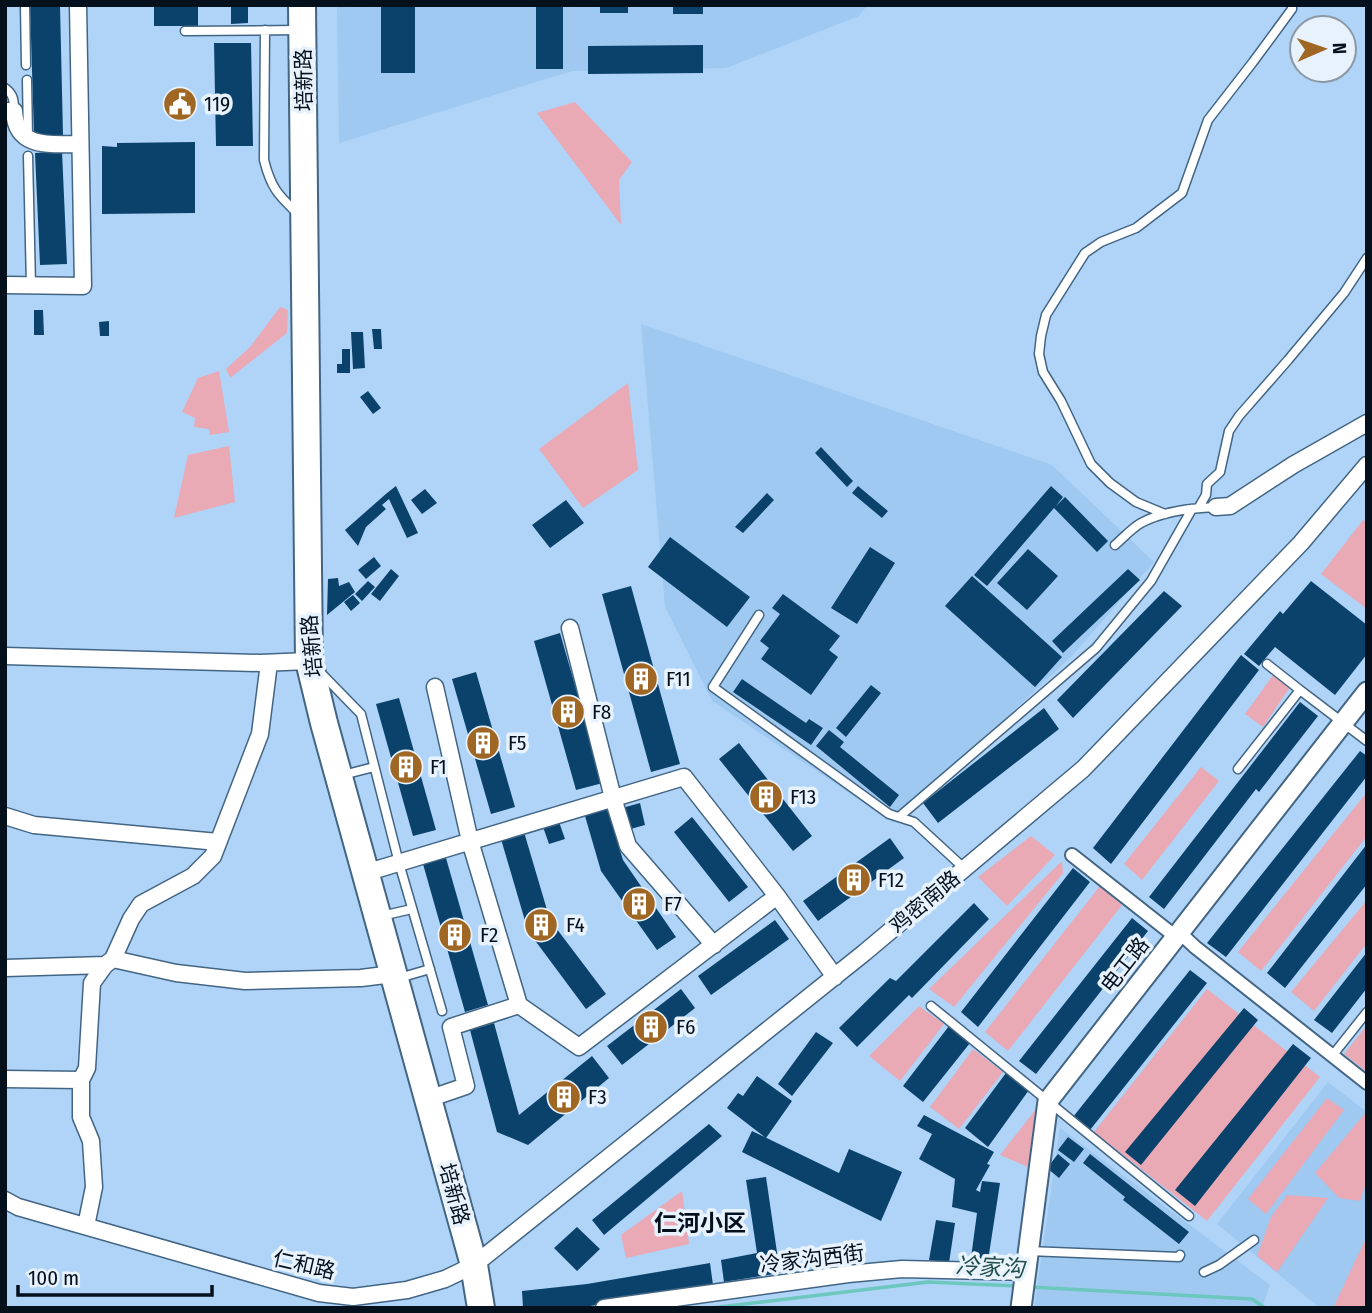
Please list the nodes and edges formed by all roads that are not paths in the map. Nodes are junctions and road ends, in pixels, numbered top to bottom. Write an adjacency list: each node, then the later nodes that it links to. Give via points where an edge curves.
1 (25, 5): 7 (lane)
2 (78, 5): 12 (street)
3 (1292, 5): 22 (lane, via 1208,120 1182,192 1136,228 1085,253 1046,316 1041,336 1043,372 1091,464 1136,502)
4 (302, 14): 5 (lane); 14 (highway, 培新路)
5 (265, 30): 6 (lane); 14 (lane, via 264,160 279,196)
6 (186, 31)
7 (26, 65)
8 (27, 80): 11 (lane)
9 (5, 89): 10 (lane, via 14,98)
10 (10, 111): 11 (street, via 20,133)
11 (29, 139): 12 (street, via 42,144)
12 (80, 144): 17 (street, via 83,286)
13 (28, 156): 17 (lane)
14 (305, 221): 27 (highway, 培新路)
15 (1367, 258): 21 (lane, via 1338,301 1239,416 1229,431 1220,472 1207,484 1206,495)
16 (5, 285): 17 (street)
17 (31, 286)
18 (1367, 423): 20 (street, via 1230,506)
19 (1367, 465): 45 (street, 鸡密南路, via 1301,543 1083,769)
20 (1216, 507): 21 (lane)
21 (1196, 508): 22 (lane); 40 (lane, via 1151,581 1096,648)
22 (1165, 513): 23 (lane, via 1139,524)
23 (1115, 545)
24 (759, 615): 40 (lane, via 713,687)
25 (570, 628): 38 (street)
26 (5, 656): 28 (street)
27 (309, 661): 28 (street); 35 (lane, via 361,714); 37 (highway, 培新路)
28 (269, 663): 42 (street, via 260,734)
29 (1267, 664): 31 (lane)
30 (435, 687): 41 (street)
31 (1300, 690): 33 (lane); 36 (lane)
32 (1367, 692): 33 (street, 电工路)
33 (1343, 723): 34 (lane); 50 (street, 电工路)
34 (1367, 741)
35 (374, 767): 37 (lane); 44 (lane)
36 (1238, 769)
37 (338, 776): 46 (highway, 培新路)
38 (613, 798): 41 (street); 47 (street, via 684,777); 51 (street, via 628,846)
39 (5, 816): 42 (street, via 34,825)
40 (899, 817): 45 (lane, via 914,822)
41 (470, 841): 44 (street); 57 (street)
42 (218, 842): 52 (street, via 213,856 193,876 141,904)
43 (1072, 855): 50 (street)
44 (399, 863): 46 (street); 48 (lane)
45 (965, 869): 56 (street, 鸡密南路)
46 (365, 873): 49 (highway, 培新路)
47 (777, 896): 51 (street); 56 (street)
48 (412, 909): 49 (lane); 54 (lane)
49 (377, 916): 55 (highway, 培新路)
50 (1177, 935): 61 (street); 66 (street, 电工路)
51 (714, 945): 57 (street, via 579,1047)
52 (109, 962): 53 (street); 55 (street, via 245,981); 63 (street, via 92,983 87,1068)
53 (5, 968)
54 (430, 969): 55 (lane); 59 (lane)
55 (394, 976): 65 (highway, 培新路)
56 (835, 977): 73 (street, 鸡密南路)
57 (519, 1005): 65 (street, via 451,1027 466,1086)
58 (931, 1006): 66 (lane)
59 (442, 1011)
60 (1367, 1012): 61 (lane)
61 (1332, 1056): 64 (street)
62 (5, 1079): 63 (street)
63 (81, 1080): 69 (street, via 94,1187)
64 (1367, 1083)
65 (428, 1099): 73 (highway, 培新路)
66 (1048, 1101): 68 (lane); 71 (street)
67 (5, 1200): 69 (street, 仁和路)
68 (1189, 1216)
69 (86, 1226): 73 (street, 仁和路, via 318,1293 353,1297 407,1290)
70 (1254, 1240): 75 (lane)
71 (1028, 1251): 72 (lane); 74 (street)
72 (1180, 1255)
73 (474, 1265): 76 (highway)
74 (1026, 1272): 77 (street, 冷家沟西街, via 902,1269); 78 (street)
75 (1204, 1272)
76 (481, 1308)
77 (604, 1308)
78 (1021, 1308)

